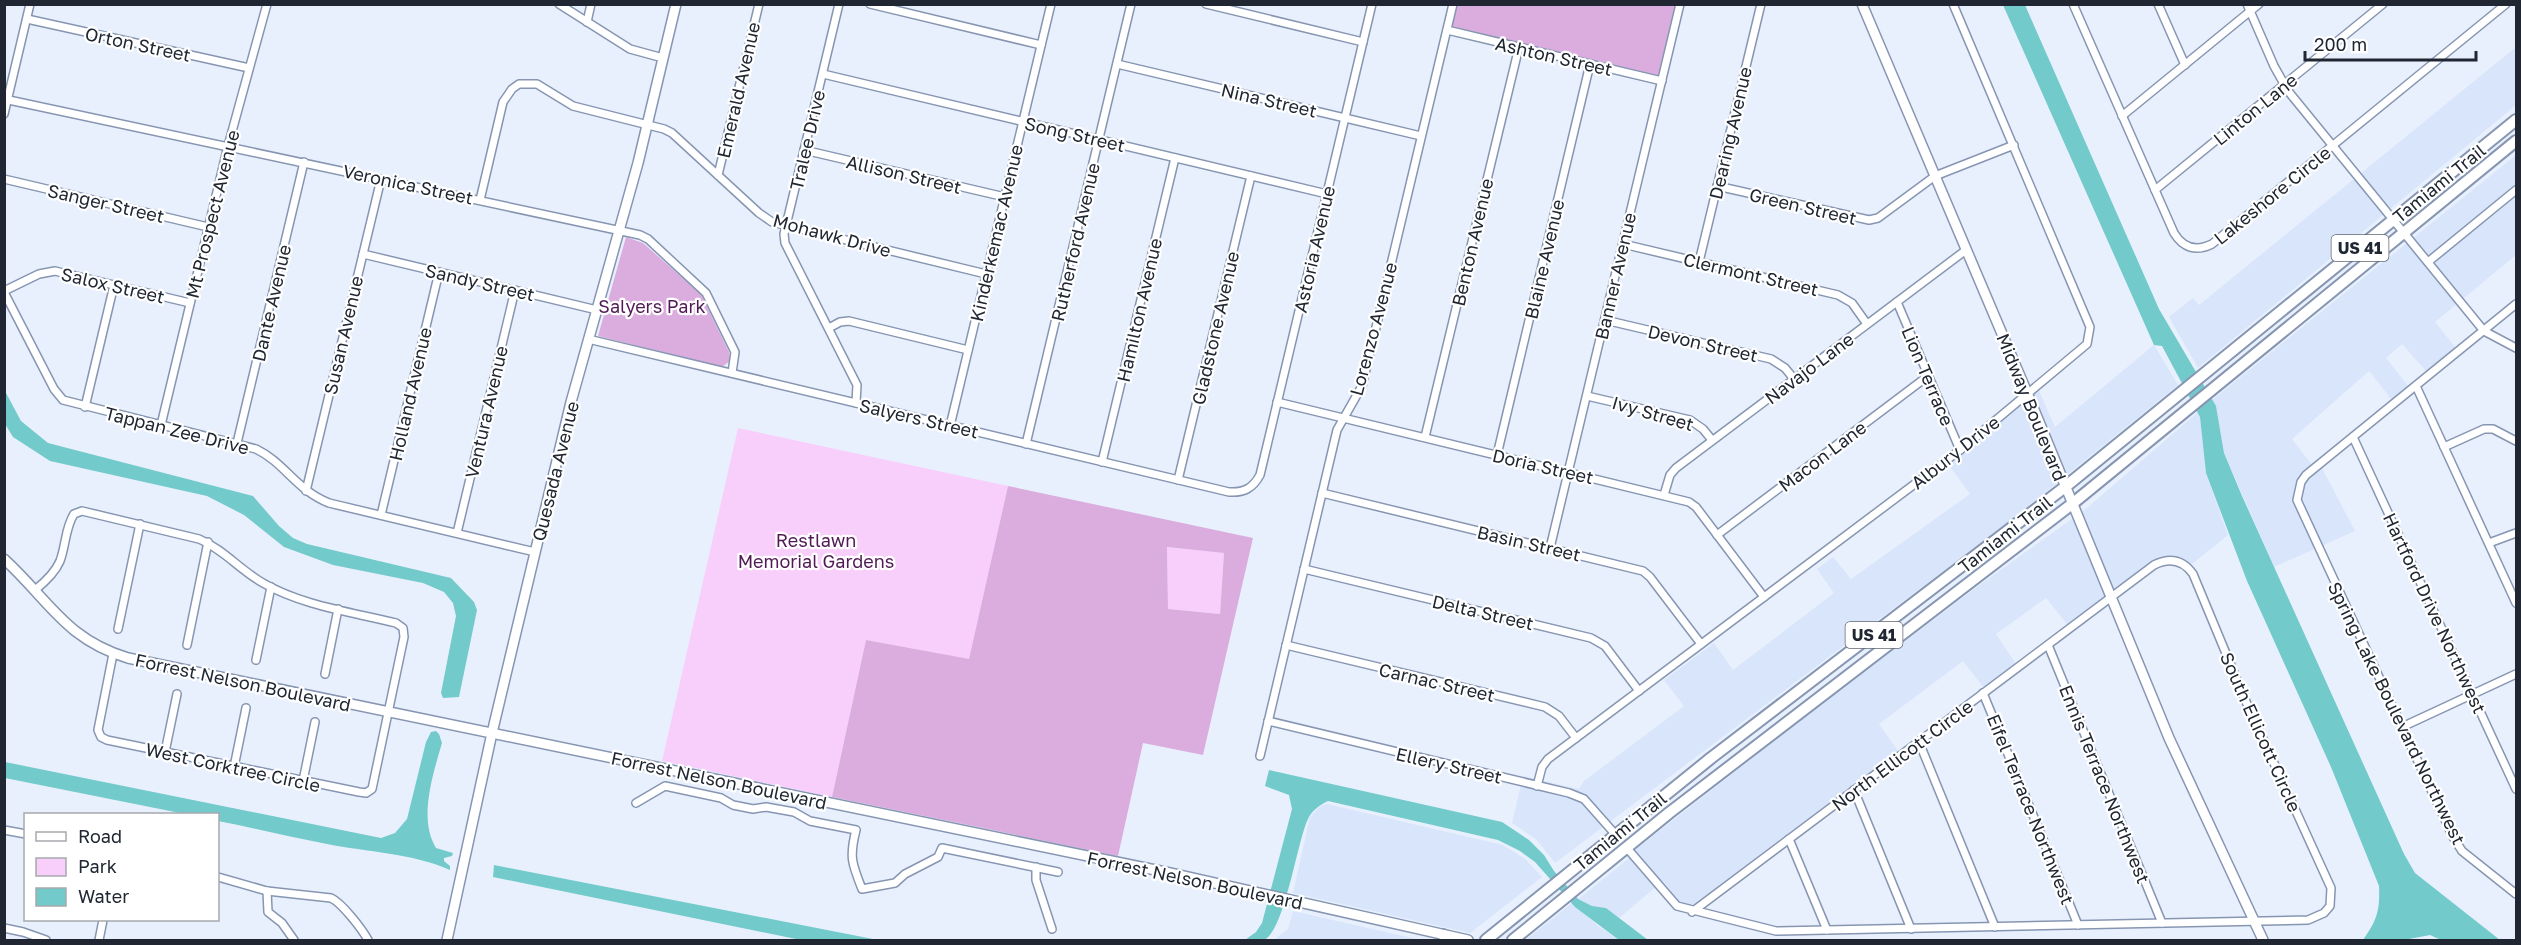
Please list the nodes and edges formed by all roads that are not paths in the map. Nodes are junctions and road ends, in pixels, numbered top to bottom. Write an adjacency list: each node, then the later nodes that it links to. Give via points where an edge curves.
1 (30, 4): 24 (street)
2 (267, 4): 34 (street, Mt Prospect Avenue)
3 (559, 4): 25 (street)
4 (591, 4): 25 (street)
5 (676, 4): 30 (street, Quesada Avenue)
6 (759, 4): 54 (street, Emerald Avenue)
7 (839, 4): 35 (street, Tralee Drive)
8 (870, 4): 28 (street)
9 (1051, 4): 28 (street, Kinderkemac Avenue)
10 (1131, 4): 31 (street, Rutherford Avenue)
11 (1206, 4): 27 (street)
12 (1372, 4): 27 (street, Astoria Avenue)
13 (1453, 4): 26 (street, Lorenzo Avenue)
14 (1680, 4): 36 (street, Banner Avenue)
15 (1761, 4): 59 (street, Dearing Avenue)
16 (1862, 4): 56 (street, Midway Boulevard)
17 (1953, 4): 48 (street, Albury Drive)
18 (2073, 4): 40 (street, Lakeshore Circle)
19 (2158, 4): 33 (street)
20 (2259, 4): 23 (street)
21 (2383, 4): 37 (street, Linton Lane)
22 (2506, 4): 50 (street, Lakeshore Circle)
23 (2248, 8): 33 (street); 37 (street)
24 (27, 19): 34 (street, Orton Street); 38 (street)
25 (587, 22): 30 (street, via 630,49)
26 (1447, 30): 29 (street, Ashton Street); 45 (street, Lorenzo Avenue)
27 (1363, 42): 41 (street, Astoria Avenue)
28 (1041, 45): 43 (street, Kinderkemac Avenue)
29 (1519, 47): 32 (street, Ashton Street); 104 (street, Benton Avenue)
30 (663, 58): 44 (street, Quesada Avenue)
31 (1117, 63): 41 (street, Nina Street); 46 (street, Rutherford Avenue)
32 (1590, 64): 36 (street, Ashton Street); 111 (street, Blaine Avenue)
33 (2185, 65): 40 (street)
34 (249, 68): 49 (street, Mt Prospect Avenue)
35 (823, 74): 43 (street, Song Street); 51 (street, Tralee Drive)
36 (1662, 81): 70 (street, Banner Avenue)
37 (2284, 85): 50 (street); 60 (street, Linton Lane)
38 (6, 100): 39 (street); 49 (street, Veronica Street)
39 (4, 114)
40 (2122, 116): 60 (street, Lakeshore Circle)
41 (1345, 118): 45 (street, Nina Street); 62 (street, Astoria Avenue)
42 (2517, 120): 65 (main road, Tamiami Trail / US 41)
43 (1023, 121): 46 (street, Song Street); 63 (street, Kinderkemac Avenue)
44 (647, 125): 54 (street, Mohawk Drive, via 672,133); 64 (street, Mohawk Drive, via 573,106 537,84 519,84 503,102); 68 (street, Quesada Avenue)
45 (1421, 136): 100 (street, Lorenzo Avenue, via 1362,386)
46 (1099, 140): 52 (street, Song Street); 108 (street, Rutherford Avenue)
47 (2517, 141): 69 (main road, Tamiami Trail / US 41)
48 (2014, 145): 56 (street, Green Street); 95 (street, Albury Drive, via 2090,327 2090,336 2081,351)
49 (228, 146): 53 (street, Veronica Street); 67 (street, Mt Prospect Avenue)
50 (2333, 146): 60 (street, Lakeshore Circle, via 2204,248 2195,249 2179,241); 65 (street)
51 (804, 150): 63 (street, Allison Street); 66 (street, Tralee Drive)
52 (1175, 158): 55 (street, Song Street); 112 (street, Hamilton Avenue)
53 (304, 162): 58 (street, Veronica Street); 107 (street, Dante Avenue)
54 (718, 176): 66 (street, Mohawk Drive, via 765,218)
55 (1251, 176): 62 (street, Song Street); 114 (street, Gladstone Avenue)
56 (1935, 177): 59 (street, Green Street, via 1878,218 1869,220); 71 (street, Midway Boulevard)
57 (4, 179): 67 (street, Sanger Street)
58 (381, 179): 64 (street, Veronica Street); 72 (street, Susan Avenue)
59 (1718, 186): 73 (street, Dearing Avenue)
60 (2155, 190)
61 (2517, 190): 74 (street)
62 (1327, 194): 97 (street, Astoria Avenue)
63 (1005, 198): 76 (street, Kinderkemac Avenue)
64 (480, 200): 68 (street, Veronica Street)
65 (2392, 221): 69 (street); 115 (main road, Tamiami Trail / US 41)
66 (786, 226): 76 (street, Mohawk Drive); 86 (street, Tralee Drive, via 785,243)
67 (208, 227): 81 (street, Mt Prospect Avenue)
68 (619, 229): 83 (street, Quesada Avenue); 91 (street, Veronica Street, via 648,239 706,293 735,352)
69 (2404, 233): 74 (street); 120 (main road, Tamiami Trail / US 41)
70 (1623, 244): 73 (street, Clermont Street); 84 (street, Banner Avenue)
71 (1966, 250): 80 (street, Navajo Lane); 95 (street, Midway Boulevard)
72 (363, 254): 75 (street, Sandy Street); 117 (street, Susan Avenue)
73 (1699, 262): 85 (street, Clermont Street, via 1844,297)
74 (2428, 262): 87 (street)
75 (439, 272): 78 (street, Sandy Street); 121 (street, Holland Avenue)
76 (986, 273): 90 (street, Kinderkemac Avenue)
77 (114, 285): 79 (street, Salox Street, via 55,271); 81 (street, Salox Street); 99 (street)
78 (515, 290): 83 (street, Sandy Street); 124 (street, Ventura Avenue)
79 (4, 292): 99 (street, Tappan Zee Drive, via 54,389 63,400)
80 (1897, 302): 85 (street, Navajo Lane); 92 (street, Lion Terrace)
81 (190, 303): 101 (street, Mt Prospect Avenue)
82 (2517, 304): 87 (street)
83 (597, 310): 88 (street, Quesada Avenue)
84 (1605, 320): 93 (street, Devon Street, via 1771,359); 96 (street, Banner Avenue)
85 (1867, 324): 93 (street, Navajo Lane)
86 (829, 328): 90 (street, via 849,321); 98 (street, Tralee Drive, via 857,385)
87 (2484, 330): 89 (street); 94 (street)
88 (588, 339): 91 (street, Salyers Street); 129 (street, Quesada Avenue)
89 (2517, 348)
90 (968, 350): 102 (street, Kinderkemac Avenue)
91 (732, 373): 98 (street, Salyers Street)
92 (1928, 376): 110 (street, Lion Terrace); 125 (street, Macon Lane)
93 (1794, 380): 105 (street, Navajo Lane)
94 (2416, 386): 103 (street); 109 (street)
95 (2028, 395): 110 (street, Albury Drive); 115 (street, Midway Boulevard)
96 (1587, 396): 105 (street, Ivy Street, via 1690,420); 113 (street, Banner Avenue)
97 (1277, 402): 100 (street, Doria Street); 116 (street, Astoria Avenue, via 1260,475)
98 (856, 403): 102 (street, Salyers Street)
99 (85, 407): 101 (street, Tappan Zee Drive)
100 (1345, 418): 104 (street, Doria Street); 118 (street, Lorenzo Avenue, via 1337,430)
101 (161, 425): 107 (street, Tappan Zee Drive)
102 (950, 426): 108 (street, Salyers Street)
103 (2353, 437): 150 (street, Hartford Drive Northwest); 155 (street, Spring Lake Boulevard Northwest, via 2307,475 2297,490 2299,506)
104 (1425, 438): 111 (street, Doria Street)
105 (1712, 440): 119 (street, Navajo Lane, via 1676,468)
106 (2517, 441): 109 (street, via 2493,429 2484,429)
107 (237, 443): 117 (street, Tappan Zee Drive, via 263,452)
108 (1026, 444): 112 (street, Salyers Street)
109 (2444, 447): 127 (street)
110 (1960, 450): 134 (street, Albury Drive)
111 (1497, 455): 113 (street, Doria Street)
112 (1102, 462): 114 (street, Salyers Street)
113 (1569, 472): 119 (street, Doria Street); 128 (street, Banner Avenue)
114 (1178, 480): 116 (street, Salyers Street, via 1229,492)
115 (2065, 487): 120 (street, Midway Boulevard); 167 (main road, Tamiami Trail / US 41)
116 (1249, 489)
117 (306, 491): 121 (street, Tappan Zee Drive, via 329,503)
118 (1322, 493): 128 (street, Basin Street); 131 (street, Lorenzo Avenue)
119 (1664, 495): 125 (street, Doria Street, via 1689,501)
120 (2072, 504): 135 (street, Midway Boulevard); 172 (main road, Tamiami Trail / US 41)
121 (381, 515): 124 (street, Tappan Zee Drive)
122 (140, 524): 126 (street); 133 (street, via 82,511 74,514 57,568); 138 (street)
123 (2517, 533): 127 (street)
124 (457, 534): 129 (street, Tappan Zee Drive)
125 (1717, 535): 134 (street, Doria Street)
126 (208, 542): 132 (street, via 246,573); 140 (street)
127 (2489, 543): 136 (street)
128 (1550, 548): 139 (street, Basin Street, via 1643,571)
129 (535, 552): 156 (street, Quesada Avenue)
130 (4, 559): 133 (street, Forrest Nelson Boulevard)
131 (1304, 569): 141 (street, Lorenzo Avenue); 147 (street, Delta Street, via 1591,638 1605,646)
132 (271, 587): 137 (street); 144 (street)
133 (35, 590): 143 (street, Forrest Nelson Boulevard, via 70,630)
134 (1764, 597): 139 (street, Albury Drive)
135 (2111, 597): 142 (street, North Ellicott Circle); 181 (street, Midway Boulevard, via 2169,738); 181 (street, South Ellicott Circle, via 2163,561 2180,562 2193,574 2331,888 2330,906 2317,918)
136 (2517, 603)
137 (338, 609): 145 (street); 152 (street, West Corktree Circle, via 396,622 403,628)
138 (118, 630)
139 (1701, 644): 147 (street, Albury Drive)
140 (187, 645)
141 (1286, 645): 153 (street, Lorenzo Avenue); 157 (street, Carnac Street, via 1545,708 1559,716)
142 (2048, 645): 148 (street, North Ellicott Circle); 182 (street, Ennis Terrace Northwest)
143 (113, 654): 152 (street, Forrest Nelson Boulevard); 159 (street, West Corktree Circle, via 98,730 101,736)
144 (256, 660)
145 (325, 674)
146 (2517, 674): 150 (street)
147 (1639, 691): 157 (street, Albury Drive)
148 (1983, 693): 158 (street, North Ellicott Circle); 183 (street, Eifel Terrace Northwest)
149 (177, 694): 159 (street)
150 (2473, 694): 155 (street); 164 (street, Hartford Drive Northwest)
151 (246, 708): 161 (street)
152 (389, 712): 156 (street, Forrest Nelson Boulevard); 162 (street, West Corktree Circle, via 372,789 366,793)
153 (1268, 721): 160 (street, Lorenzo Avenue); 163 (street, Ellery Street)
154 (315, 722): 162 (street)
155 (2402, 728): 178 (street, Spring Lake Boulevard Northwest, via 2457,844)
156 (492, 733): 189 (street, Forrest Nelson Boulevard, via 1290,900); 194 (street, Quesada Avenue)
157 (1576, 738): 163 (street, Albury Drive, via 1542,766)
158 (1918, 742): 165 (street, North Ellicott Circle); 184 (street)
159 (165, 753): 161 (street, West Corktree Circle)
160 (1260, 756)
161 (234, 767): 162 (street, West Corktree Circle)
162 (303, 781)
163 (1537, 786): 170 (street, Ellery Street, via 1584,799)
164 (2517, 789)
165 (1854, 790): 171 (street, North Ellicott Circle); 187 (street)
166 (636, 803): 174 (street, via 664,786 721,798 733,805 794,812 810,821 856,830 850,853 862,890 895,883 938,857 942,848)
167 (1642, 812): 170 (main road, Tamiami Trail / US 41); 172 (main road, via 1629,831)
168 (4, 830): 169 (street)
169 (24, 834)
170 (1615, 834): 173 (main road, via 1615,846); 196 (main road, Tamiami Trail / US 41)
171 (1789, 839): 179 (street, North Ellicott Circle); 188 (street)
172 (1626, 847): 173 (main road, Tamiami Trail / US 41); 179 (street, South Ellicott Circle, via 1671,901)
173 (1606, 863): 197 (main road, Tamiami Trail / US 41)
174 (1036, 867): 175 (street); 186 (street, via 1036,880)
175 (1058, 872)
176 (219, 877): 177 (street)
177 (267, 891): 192 (street, via 268,912); 193 (street, via 338,901)
178 (2517, 894)
179 (1692, 912): 188 (street, South Ellicott Circle, via 1776,931)
180 (103, 921): 191 (street)
181 (2254, 921): 182 (street, South Ellicott Circle); 198 (street, Midway Boulevard)
182 (2162, 923): 183 (street, South Ellicott Circle)
183 (2078, 925): 184 (street, South Ellicott Circle)
184 (1995, 927): 187 (street, South Ellicott Circle)
185 (4, 928): 190 (street)
186 (1052, 928)
187 (1911, 929): 188 (street, South Ellicott Circle)
188 (1827, 930)
189 (1446, 938): 195 (street, Forrest Nelson Boulevard)
190 (46, 940)
191 (99, 940)
192 (294, 940)
193 (368, 940)
194 (447, 940)
195 (1468, 940)
196 (1486, 940)
197 (1513, 940)
198 (2263, 940)

